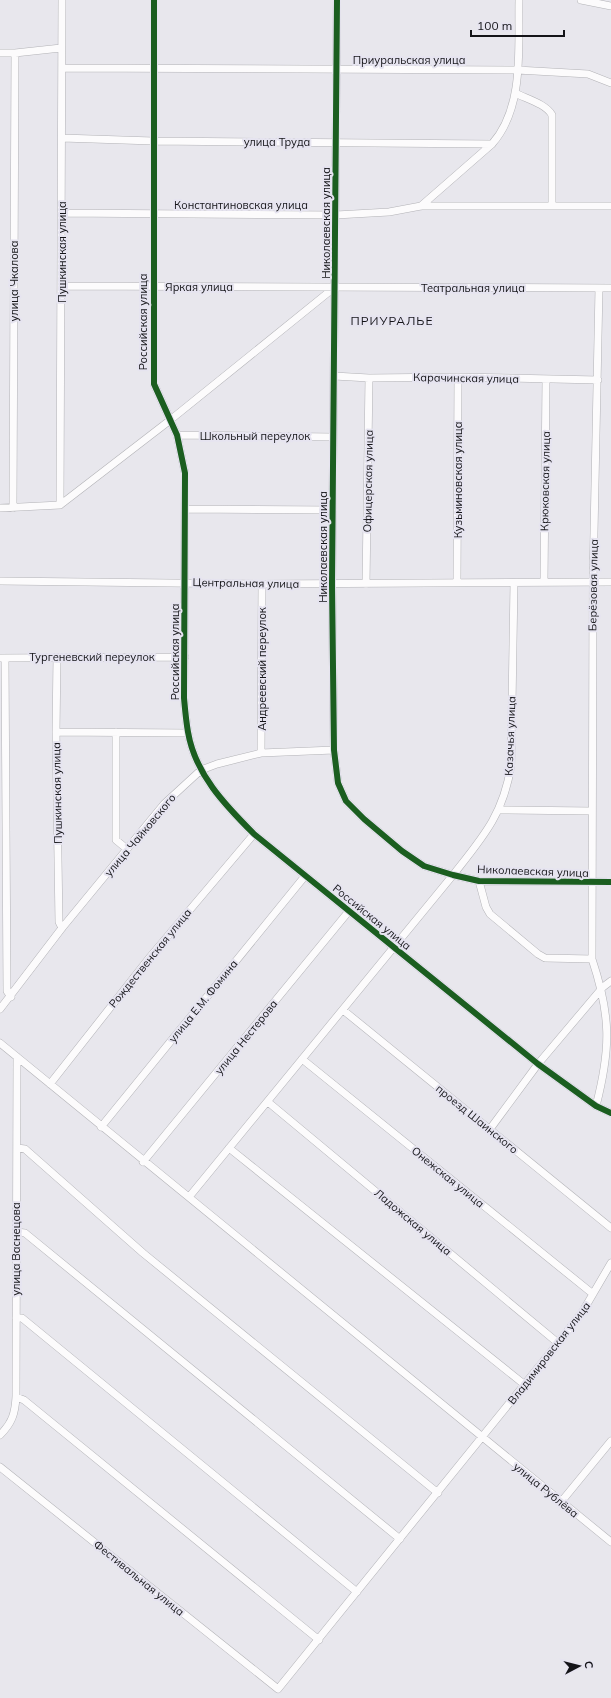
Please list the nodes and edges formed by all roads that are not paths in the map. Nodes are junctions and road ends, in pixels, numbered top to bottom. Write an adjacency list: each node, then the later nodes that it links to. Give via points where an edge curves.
1 (62, 0): 7 (street, Пушкинская улица)
2 (154, 0): 11 (street, Российская улица)
3 (337, 0): 12 (street, Николаевская улица)
4 (519, 0): 13 (street)
5 (581, 0): 6 (street)
6 (611, 6)
7 (61, 48): 9 (street); 10 (street, Пушкинская улица)
8 (0, 53): 9 (street)
9 (15, 53): 41 (street, улица Чкалова)
10 (62, 68): 11 (street, Приуральская улица); 16 (street, Пушкинская улица)
11 (154, 69): 12 (street, Приуральская улица); 17 (street, Российская улица)
12 (336, 70): 13 (street, Приуральская улица); 18 (street, Николаевская улица)
13 (517, 70): 14 (street, Приуральская улица, via 588,74); 15 (street)
14 (611, 82)
15 (515, 94): 19 (street, via 501,134); 20 (street, via 552,115)
16 (62, 138): 17 (street, улица Труда); 23 (street, Пушкинская улица)
17 (153, 141): 18 (street, улица Труда); 24 (street, Российская улица)
18 (336, 142): 19 (street, улица Труда); 25 (street, Николаевская улица)
19 (492, 144): 21 (street)
20 (552, 205): 21 (street, Константиновская улица); 22 (street, Константиновская улица)
21 (421, 206): 25 (street, Константиновская улица, via 389,212)
22 (611, 206)
23 (61, 213): 24 (street, Константиновская улица); 26 (street, Пушкинская улица)
24 (153, 214): 25 (street, Константиновская улица); 27 (street, Российская улица)
25 (336, 215): 28 (street, Николаевская улица)
26 (62, 286): 27 (street, Яркая улица); 39 (street, Пушкинская улица)
27 (152, 287): 28 (street, Яркая улица); 36 (street, Российская улица, via 154,384)
28 (335, 287): 29 (street, Театральная улица); 31 (street, Николаевская улица); 36 (street)
29 (599, 288): 30 (street, Театральная улица); 35 (street, Берёзовая улица)
30 (611, 288)
31 (334, 376): 32 (street, Карачинская улица); 38 (street, Николаевская улица)
32 (370, 378): 33 (street, Карачинская улица); 53 (street, Офицерская улица)
33 (458, 378): 34 (street, Карачинская улица); 49 (street, Кузьминовская улица)
34 (546, 380): 35 (street, Карачинская улица); 46 (street, Крюковская улица)
35 (598, 380): 47 (street, Берёзовая улица)
36 (169, 421): 37 (street, Российская улица); 39 (street)
37 (177, 436): 38 (street, Школьный переулок); 42 (street, Российская улица, via 185,473)
38 (334, 436): 43 (street, Николаевская улица)
39 (60, 505): 41 (street)
40 (0, 508): 41 (street)
41 (13, 508)
42 (185, 509): 43 (street); 45 (street, Российская улица)
43 (333, 510): 52 (street, Николаевская улица)
44 (0, 581): 45 (street, Центральная улица)
45 (185, 582): 51 (street, Центральная улица); 55 (street, Российская улица)
46 (544, 582): 47 (street, Центральная улица); 50 (street, Центральная улица)
47 (593, 582): 48 (street, Центральная улица); 64 (street, Берёзовая улица)
48 (611, 582)
49 (457, 583): 50 (street, Центральная улица); 53 (street, Центральная улица)
50 (514, 583): 63 (street, Казачья улица, via 511,766 507,789)
51 (262, 584): 52 (street, Центральная улица); 61 (street, Андреевский переулок)
52 (332, 584): 53 (street, Центральная улица); 60 (street, Николаевская улица)
53 (366, 584)
54 (57, 657): 55 (street, Тургеневский переулок); 56 (street, Тургеневский переулок); 57 (street, Пушкинская улица)
55 (184, 657): 59 (street, Российская улица, via 184,698)
56 (3, 658): 78 (street, via 7,991)
57 (56, 732): 58 (street); 73 (street, Пушкинская улица, via 59,922)
58 (116, 732): 59 (street); 66 (street, via 116,840)
59 (188, 733): 62 (street, Российская улица)
60 (334, 750): 61 (street, улица Чайковского); 67 (street, Николаевская улица, via 338,783 346,801 354,810 402,851 424,866)
61 (261, 753): 62 (street, улица Чайковского)
62 (201, 770): 65 (street, Российская улица, via 222,802); 66 (street, улица Чайковского, via 164,804)
63 (499, 810): 64 (street); 67 (street, Казачья улица)
64 (592, 811): 70 (street, Берёзовая улица)
65 (254, 834): 68 (street, Российская улица); 85 (street, Рождественская улица, via 150,957)
66 (127, 849): 73 (street, улица Чайковского)
67 (453, 875): 69 (street, Николаевская улица); 74 (street, Казачья улица)
68 (305, 876): 72 (street, Российская улица); 89 (street, улица Е.М. Фомина)
69 (479, 881): 70 (street, Николаевская улица); 75 (street, via 490,914 538,954 552,958)
70 (593, 882): 71 (street, Николаевская улица); 75 (street, Берёзовая улица)
71 (611, 882)
72 (349, 911): 74 (street, Российская улица); 93 (street, улица Нестерова)
73 (62, 928): 78 (street, улица Чайковского)
74 (394, 948): 80 (street); 84 (street, Российская улица)
75 (592, 959): 77 (street)
76 (611, 981): 77 (street)
77 (603, 988): 84 (street); 87 (street, via 609,1039)
78 (11, 997): 79 (street, улица Чайковского)
79 (0, 1009)
80 (343, 1010): 83 (street); 90 (street, проезд Шаинского)
81 (0, 1043): 82 (street, улица Рублёва)
82 (17, 1057): 85 (street, улица Рублёва); 91 (street, улица Васнецова)
83 (302, 1059): 86 (street); 98 (street, Онежская улица)
84 (538, 1064): 87 (street, Российская улица); 90 (street)
85 (50, 1084): 89 (street, улица Рублёва)
86 (268, 1102): 92 (street); 100 (street, Ладожская улица)
87 (596, 1106): 88 (street, Российская улица)
88 (611, 1112)
89 (101, 1127): 93 (street, улица Рублёва)
90 (490, 1128): 95 (street, проезд Шаинского)
91 (17, 1148): 96 (street, улица Васнецова); 107 (street, via 25,1150 144,1253)
92 (229, 1148): 94 (street); 101 (street)
93 (144, 1162): 94 (street, улица Рублёва)
94 (188, 1198): 104 (street, улица Рублёва)
95 (611, 1228)
96 (17, 1232): 99 (street, улица Васнецова); 109 (street, via 25,1233)
97 (611, 1263): 98 (street, Владимировская улица)
98 (593, 1294): 100 (street, Владимировская улица)
99 (16, 1318): 102 (street, улица Васнецова); 111 (street, via 22,1318)
100 (558, 1343): 101 (street, Владимировская улица)
101 (525, 1385): 104 (street, Владимировская улица)
102 (16, 1397): 103 (street, улица Васнецова, via 11,1424); 112 (street, via 24,1400)
103 (0, 1435)
104 (481, 1438): 107 (street, Владимировская улица); 108 (street, улица Рублёва)
105 (611, 1441): 108 (street)
106 (0, 1466): 113 (street, Фестивальная улица)
107 (438, 1493): 109 (street, Владимировская улица)
108 (561, 1502): 110 (street, улица Рублёва)
109 (400, 1539): 111 (street, Владимировская улица)
110 (611, 1542)
111 (357, 1592): 112 (street, Владимировская улица)
112 (319, 1640): 113 (street, Владимировская улица)
113 (278, 1689)

